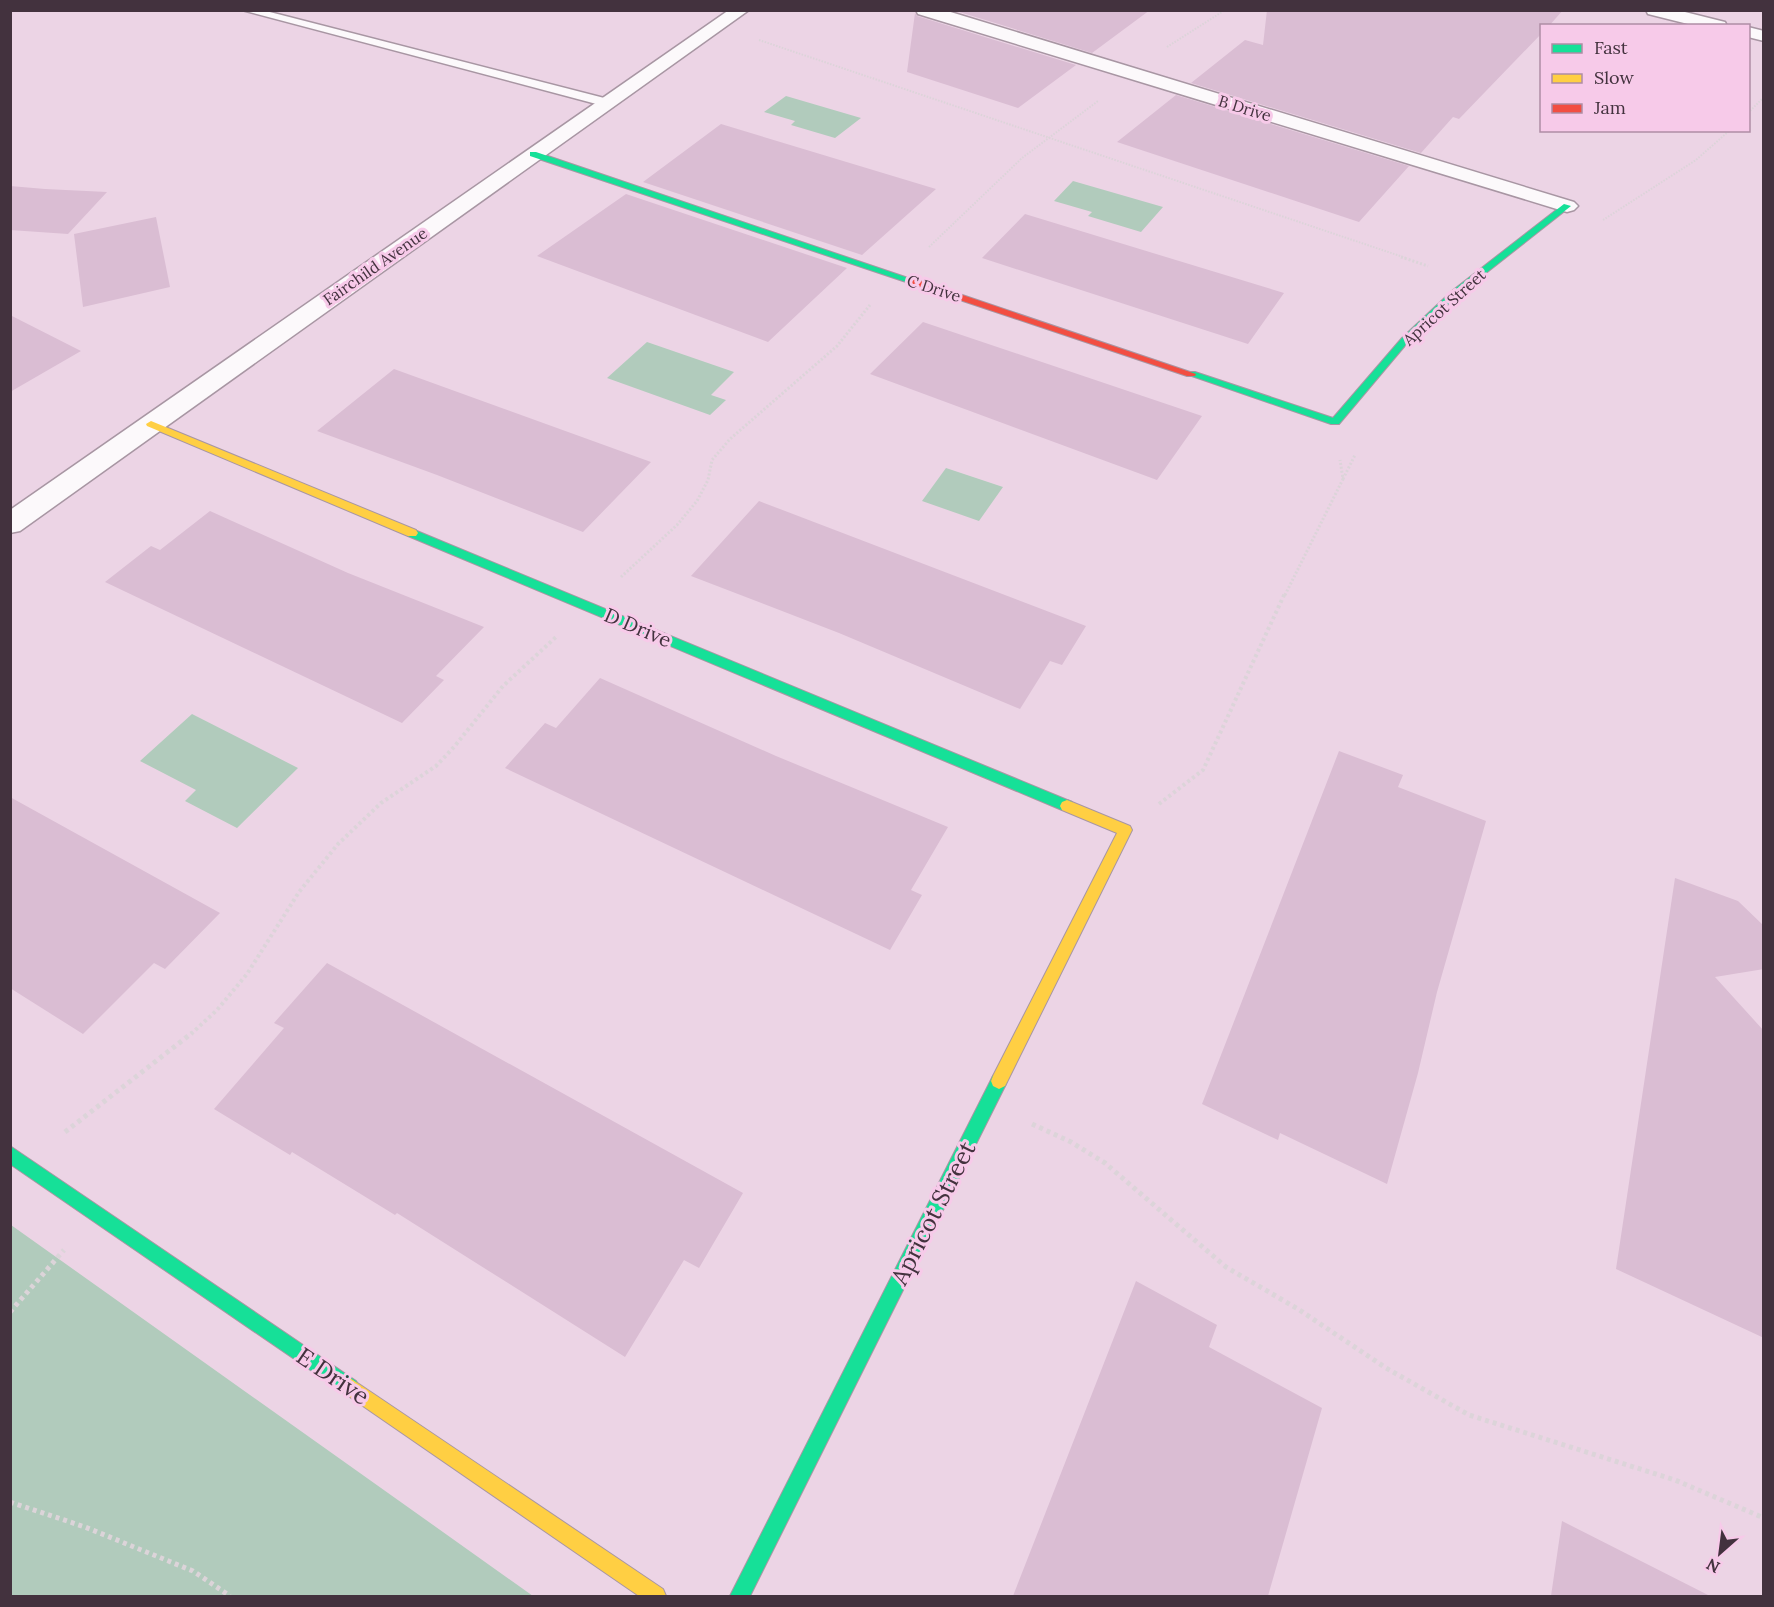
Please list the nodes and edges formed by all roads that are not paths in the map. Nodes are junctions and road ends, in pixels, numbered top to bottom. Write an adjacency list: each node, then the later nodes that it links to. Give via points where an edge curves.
1 (247, 10): 6 (lane)
2 (741, 10): 6 (street, Fairchild Avenue)
3 (924, 10): 8 (street, B Drive)
4 (1654, 10): 5 (street)
5 (1711, 24)
6 (608, 102): 7 (street, Fairchild Avenue)
7 (533, 154): 9 (street, C Drive); 10 (street, Fairchild Avenue)
8 (1567, 206): 9 (street, Apricot Street, via 1455,293 1405,340)
9 (1335, 423)
10 (152, 424): 11 (street, Fairchild Avenue); 12 (street, D Drive)
11 (10, 524)
12 (1125, 830): 15 (street, Apricot Street)
13 (10, 1154): 14 (street, E Drive)
14 (656, 1596)
15 (740, 1596)

